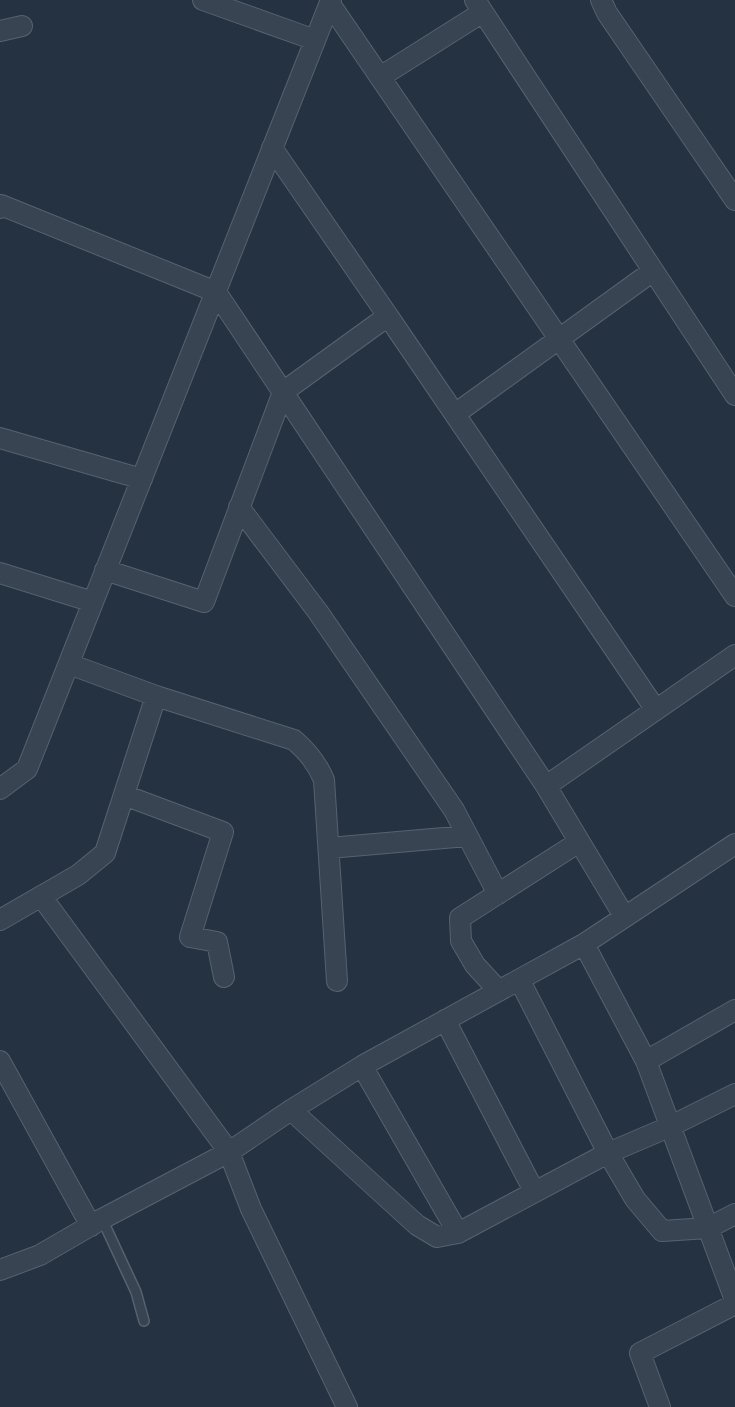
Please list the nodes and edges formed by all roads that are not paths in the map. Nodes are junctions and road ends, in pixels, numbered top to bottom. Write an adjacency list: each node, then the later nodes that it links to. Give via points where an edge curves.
1 (203, 0): 7 (street)
2 (601, 0): 10 (street)
3 (331, 2): 7 (street); 8 (street)
4 (479, 6): 8 (street); 12 (street)
5 (22, 26): 6 (street)
6 (0, 31)
7 (315, 40): 9 (street)
8 (380, 77): 15 (street)
9 (272, 148): 13 (street); 14 (street)
10 (735, 200)
11 (0, 208): 13 (street, via 1,205)
12 (653, 271): 15 (street); 17 (street)
13 (216, 292): 16 (street); 20 (street)
14 (388, 316): 16 (street); 18 (street)
15 (559, 339): 18 (street); 24 (street)
16 (283, 392): 21 (street); 30 (street)
17 (735, 395)
18 (454, 414): 29 (street)
19 (0, 438): 20 (street)
20 (142, 478): 22 (street)
21 (239, 507): 22 (street, via 204,602); 33 (street, via 318,612 454,810)
22 (105, 570): 25 (street)
23 (0, 573): 25 (street)
24 (735, 596)
25 (93, 602): 27 (street)
26 (735, 655): 29 (street)
27 (69, 664): 28 (street); 31 (street, via 27,769)
28 (156, 696): 32 (street); 35 (street, via 294,740 318,765 324,780)
29 (656, 710): 30 (street)
30 (546, 786): 34 (street)
31 (0, 789)
32 (124, 795): 38 (street, via 105,853 78,875); 42 (street, via 223,832 190,937 217,942)
33 (467, 836): 35 (street); 37 (street)
34 (579, 842): 37 (street); 39 (street)
35 (329, 848): 43 (street)
36 (733, 851): 39 (street)
37 (498, 894): 45 (street, via 460,918 461,941 475,965)
38 (41, 896): 40 (street); 54 (street)
39 (624, 916): 41 (street)
40 (0, 920)
41 (584, 944): 44 (street); 49 (street)
42 (224, 977)
43 (337, 981)
44 (520, 981): 45 (street); 55 (street)
45 (500, 991): 47 (street)
46 (735, 1010): 49 (street)
47 (445, 1020): 50 (street); 56 (street)
48 (0, 1061): 58 (street)
49 (646, 1061): 53 (street)
50 (362, 1066): 52 (street); 60 (street)
51 (735, 1094): 53 (street)
52 (291, 1110): 54 (street); 60 (street, via 417,1225 437,1237)
53 (669, 1127): 55 (street); 59 (street)
54 (230, 1152): 58 (street); 64 (street, via 251,1209)
55 (608, 1153): 56 (street); 59 (street, via 635,1199 662,1231)
56 (534, 1191): 60 (street)
57 (735, 1214): 59 (street)
58 (97, 1222): 61 (street, via 40,1255); 63 (lane, via 136,1292)
59 (708, 1228): 62 (street)
60 (458, 1233)
61 (2, 1263)
62 (735, 1302): 65 (street, via 640,1353)
63 (144, 1321)
64 (347, 1407)
65 (660, 1407)

